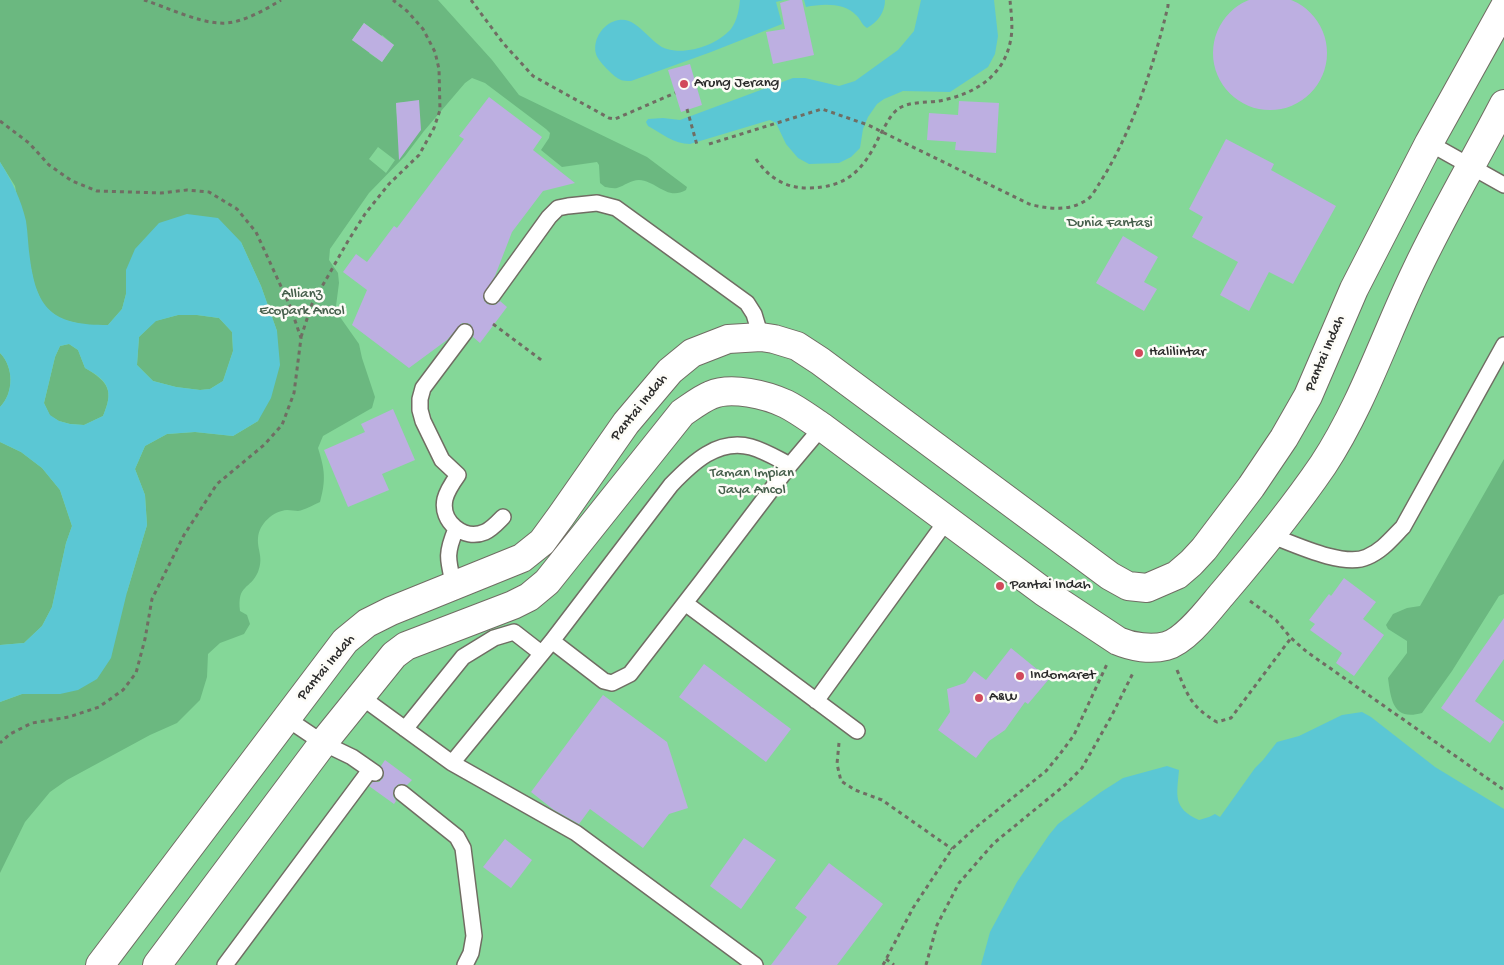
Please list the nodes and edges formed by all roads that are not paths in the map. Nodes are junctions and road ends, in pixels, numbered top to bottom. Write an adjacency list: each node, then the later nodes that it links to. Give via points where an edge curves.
1 (1504, 8): 3 (street, Pantai Indah)
2 (1504, 104): 4 (street)
3 (1429, 143): 4 (lane); 8 (street, Pantai Indah, via 1354,289 1308,396 1284,438 1251,487 1191,563 1177,575 1147,588 1128,586 1110,576 797,346)
4 (1472, 165): 5 (lane); 15 (street, via 1416,270 1353,413 1323,464)
5 (1504, 184)
6 (492, 296): 8 (lane, via 558,208 597,203 616,208 747,303)
7 (465, 332): 14 (lane, via 423,388 420,399 423,421 442,460 458,475 445,500 445,512)
8 (761, 337): 16 (street, Pantai Indah, via 728,338 692,353 670,371 626,423 542,542 522,558)
9 (1504, 346): 15 (lane, via 1402,527 1385,546 1366,558 1338,560)
10 (822, 427): 11 (lane); 13 (street); 20 (street, via 786,404 764,396 728,392 712,394 682,413 548,582 513,605 406,646 394,654)
11 (790, 465): 17 (lane); 18 (lane, via 750,447 718,448 702,456 671,485)
12 (503, 516): 14 (lane, via 486,532 475,535)
13 (948, 520): 15 (street, via 1044,592 1118,641 1156,647 1183,636 1196,624); 21 (lane)
14 (456, 529): 16 (lane, via 448,547)
15 (1270, 535)
16 (454, 586): 22 (street, Pantai Indah, via 367,623 345,641)
17 (685, 603): 18 (lane, via 630,674 612,683 604,681); 21 (lane)
18 (552, 641): 19 (lane)
19 (541, 653): 23 (lane, via 514,632 494,638 462,657); 26 (lane)
20 (360, 696): 23 (lane); 25 (street)
21 (816, 701): 24 (lane)
22 (286, 718): 25 (lane); 28 (street, Pantai Indah)
23 (405, 729): 26 (lane)
24 (857, 731)
25 (323, 743): 29 (street); 30 (lane, via 373,772)
26 (452, 763): 32 (lane, via 576,833)
27 (402, 793): 31 (lane, via 457,837 462,848 474,936)
28 (100, 965)
29 (157, 965)
30 (225, 965)
31 (465, 965)
32 (755, 965)

